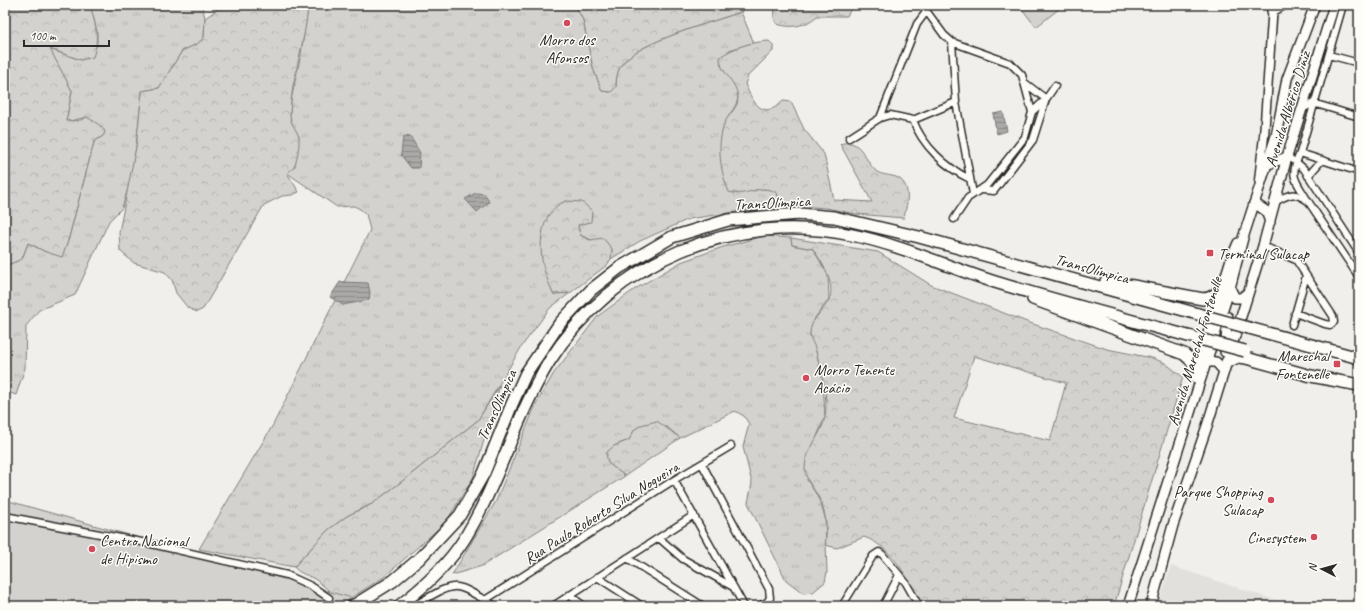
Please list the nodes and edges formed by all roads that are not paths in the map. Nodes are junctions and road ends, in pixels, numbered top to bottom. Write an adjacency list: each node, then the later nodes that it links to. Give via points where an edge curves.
1 (922, 5): 7 (street)
2 (1283, 5): 6 (main road)
3 (1315, 5): 26 (main road, Avenida Albérico Diniz, via 1287,79 1278,127)
4 (1334, 5): 16 (main road, Avenida Albérico Diniz)
5 (1343, 5): 9 (street)
6 (1273, 8): 31 (main road)
7 (926, 12): 8 (street); 19 (street, via 917,24)
8 (952, 42): 11 (street, via 1010,63 1022,75); 14 (street)
9 (1329, 55): 10 (street); 15 (street)
10 (1359, 63)
11 (1025, 83): 13 (street); 17 (street)
12 (1055, 86): 13 (street)
13 (1046, 99): 17 (street); 30 (street, via 1033,140 994,190)
14 (956, 102): 20 (street); 29 (street)
15 (1313, 104): 16 (street); 18 (street); 22 (street)
16 (1303, 109): 23 (main road, Avenida Albérico Diniz)
17 (1032, 112): 30 (street, via 1024,137)
18 (1359, 117)
19 (880, 118): 20 (street, via 890,115); 21 (street)
20 (913, 120): 29 (street, via 923,140 946,164)
21 (849, 138)
22 (1300, 153): 24 (street); 25 (street)
23 (1287, 157): 25 (street); 26 (main road); 33 (main road, Avenida Albérico Diniz)
24 (1322, 160): 27 (street); 28 (street)
25 (1296, 162): 28 (street); 34 (street, via 1293,175)
26 (1266, 165): 31 (main road, Avenida Albérico Diniz)
27 (1359, 172)
28 (1308, 176): 39 (street)
29 (970, 179): 32 (street)
30 (982, 190): 32 (street)
31 (1258, 191): 35 (main road)
32 (973, 194): 36 (street)
33 (1276, 201): 34 (street, via 1293,194); 37 (main road, Avenida Albérico Diniz)
34 (1308, 201): 42 (street)
35 (1254, 203): 37 (main road, via 1266,211); 44 (main road, via 1243,238 1234,250)
36 (954, 219)
37 (1270, 222): 38 (main road)
38 (1263, 246): 41 (street, via 1294,259); 45 (main road)
39 (1359, 253)
40 (1058, 275): 44 (highway, via 1114,282 1202,299); 48 (highway, TransOlímpica, bridge); 67 (highway, TransOlímpica, via 919,237 825,216 799,214 728,220 672,237 619,268 591,290 560,323 526,373 484,473 460,515 419,559 393,581)
41 (1306, 276): 46 (street); 46 (street, via 1333,316 1334,322 1330,325 1325,324)
42 (1359, 277)
43 (1011, 287): 49 (highway, TransOlímpica, bridge, via 1192,337); 51 (highway, via 1022,295 1042,303 1184,354 1193,362); 68 (highway, TransOlímpica, via 885,243 817,229 762,229 729,235 671,254 646,266 597,304 567,336 534,388 493,486 465,538 427,582)
44 (1227, 289): 45 (main road, via 1235,298 1241,298); 49 (main road, via 1225,352); 50 (main road, Avenida Marechal Fontenelle); 51 (main road)
45 (1248, 293): 49 (main road)
46 (1295, 313): 47 (street)
47 (1292, 325)
48 (1359, 358)
49 (1233, 359): 50 (main road); 52 (highway, TransOlímpica); 81 (main road, via 1173,525)
50 (1207, 362): 53 (main road, Avenida Marechal Fontenelle)
51 (1195, 377): 53 (main road, via 1190,400)
52 (1359, 384)
53 (1191, 412): 80 (main road, Avenida Marechal Fontenelle)
54 (732, 446): 55 (street, Rua Paulo Roberto Silva Nogueira)
55 (702, 464): 56 (street, Rua Paulo Roberto Silva Nogueira); 76 (street, via 767,585 770,598)
56 (674, 480): 57 (street); 66 (street, Rua Paulo Roberto Silva Nogueira)
57 (694, 515): 59 (street); 63 (street)
58 (5, 516): 65 (street, via 147,543 287,575 305,582)
59 (659, 538): 60 (street); 63 (street, via 683,559)
60 (627, 558): 62 (street); 74 (street)
61 (899, 575): 77 (street, via 882,554 877,553); 78 (street); 79 (street)
62 (597, 577): 64 (street); 73 (street)
63 (733, 587): 75 (street)
64 (569, 595): 71 (street); 72 (street)
65 (329, 598)
66 (485, 600): 69 (street, via 464,587 454,585); 70 (street)
67 (354, 606)
68 (399, 606)
69 (414, 606)
70 (495, 606)
71 (554, 606)
72 (584, 606)
73 (642, 606)
74 (703, 606)
75 (744, 606)
76 (759, 606)
77 (842, 606)
78 (883, 606)
79 (919, 606)
80 (1128, 606)
81 (1151, 606)

